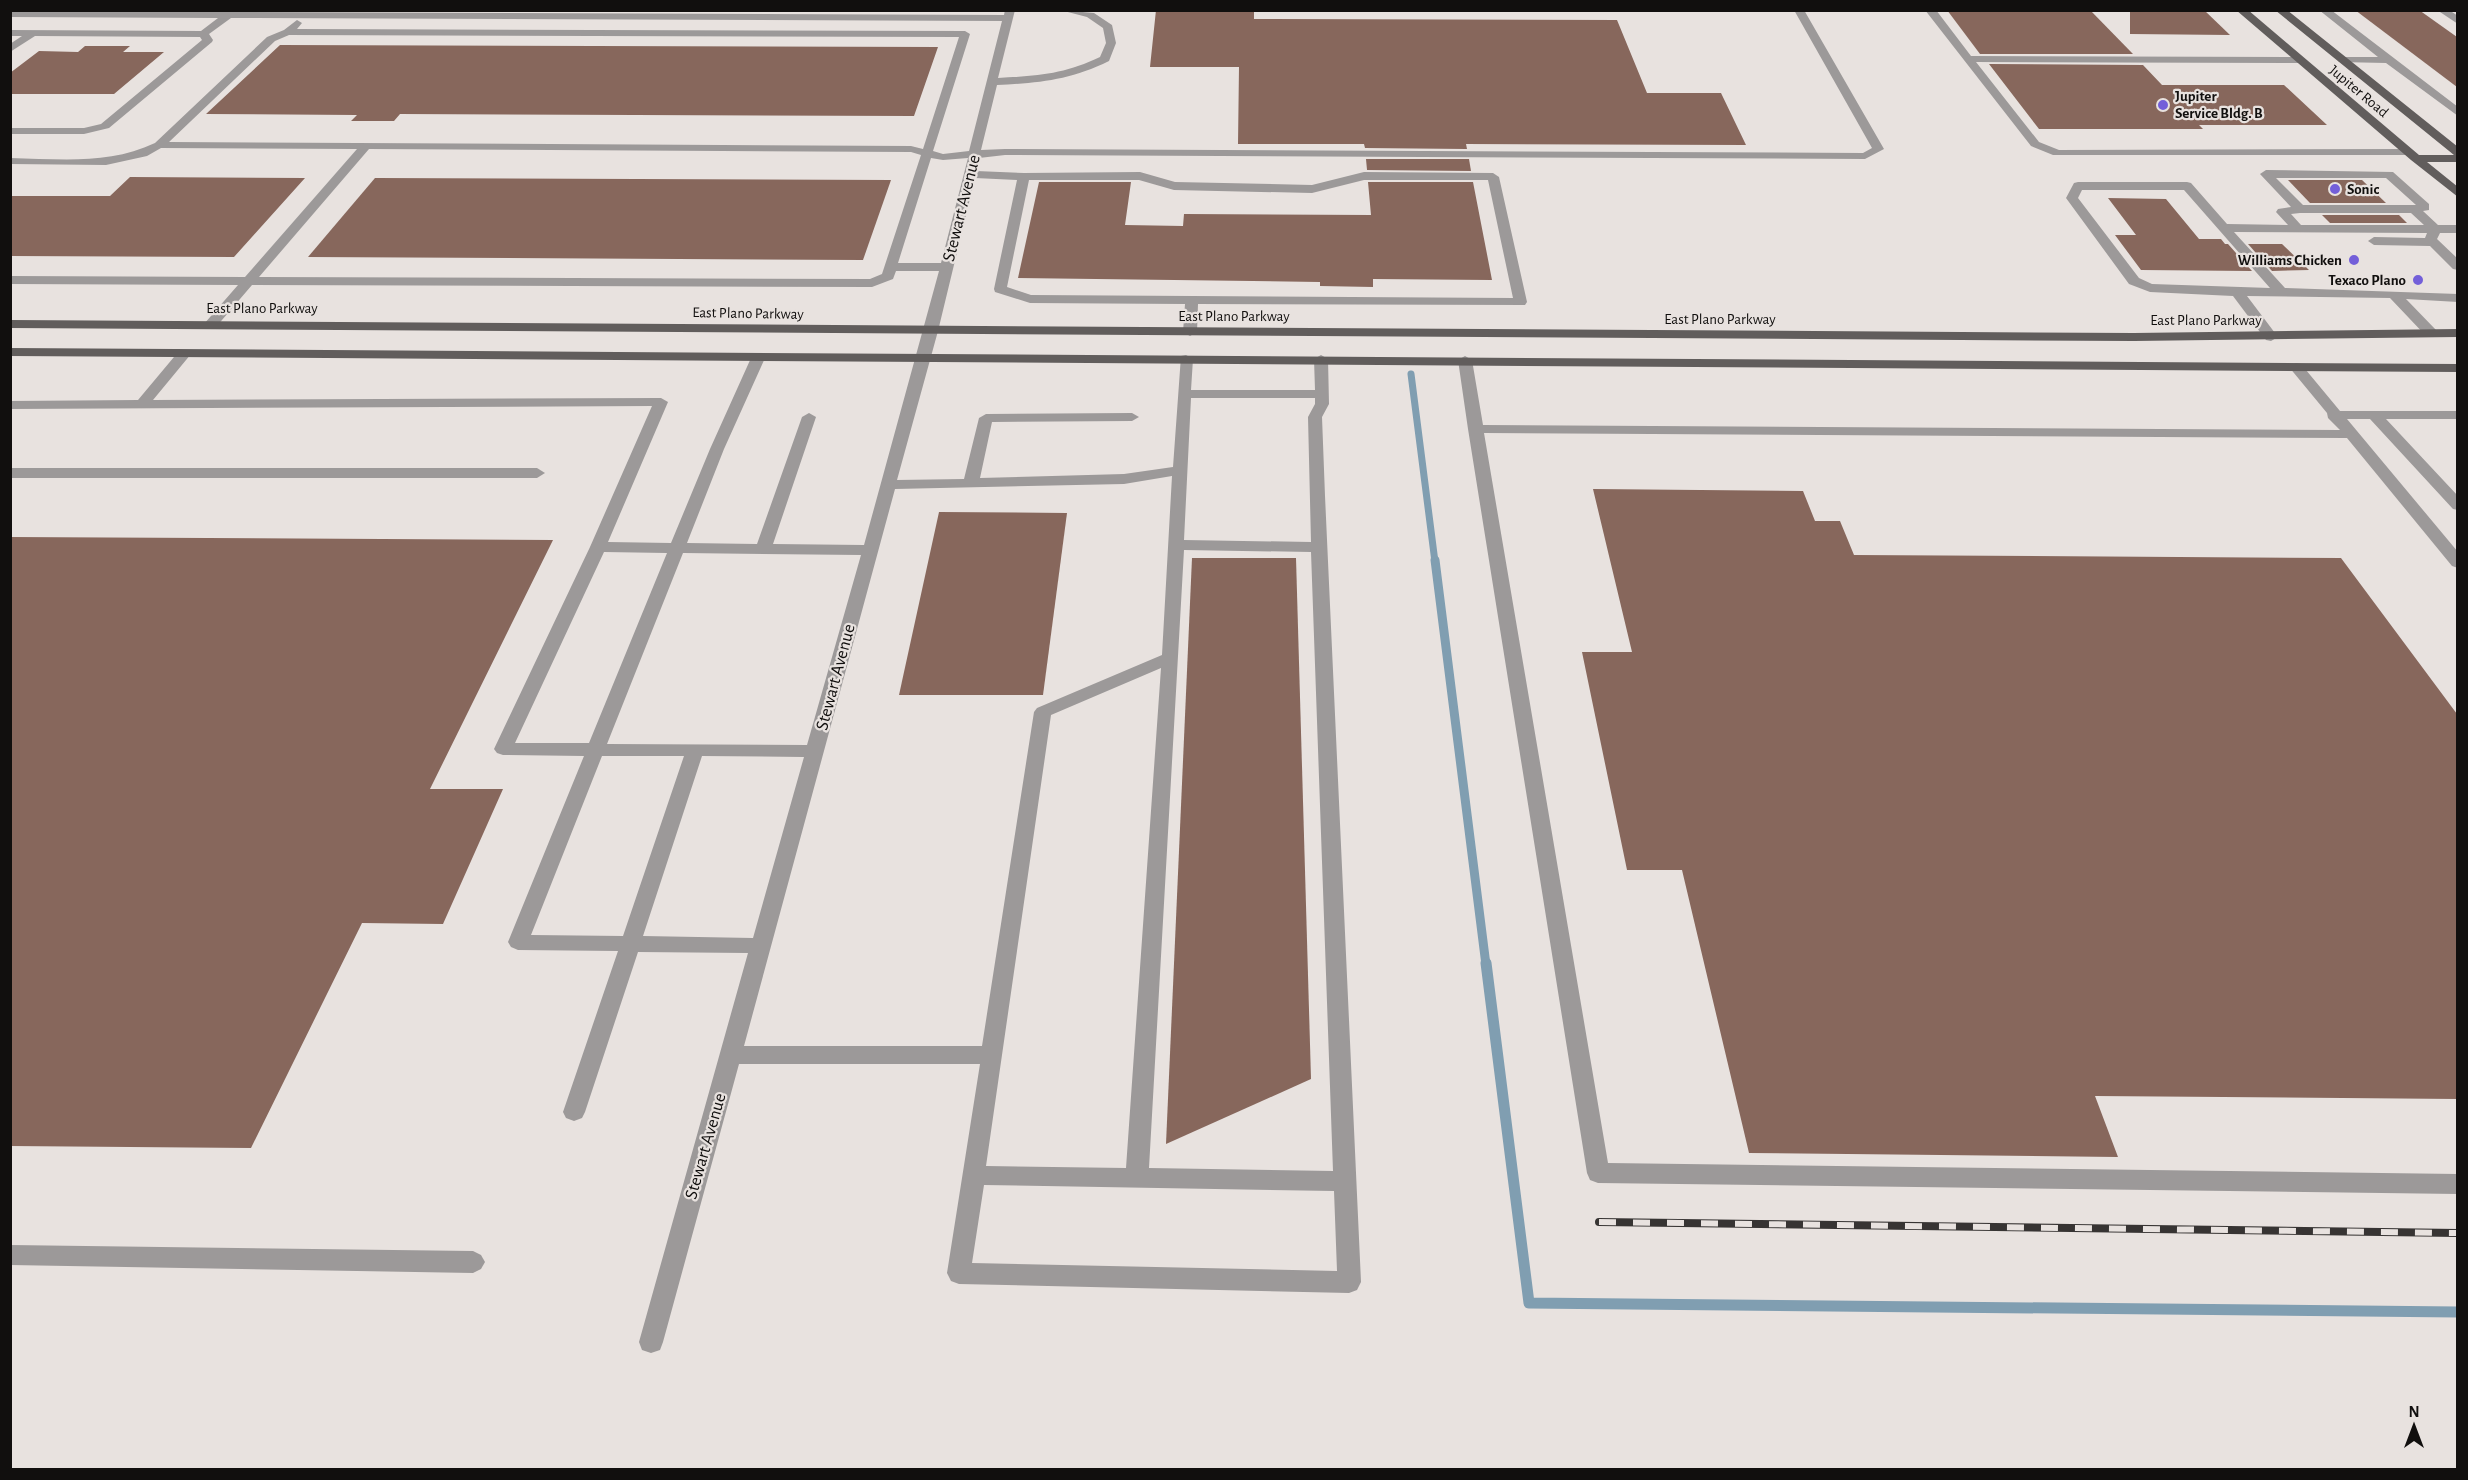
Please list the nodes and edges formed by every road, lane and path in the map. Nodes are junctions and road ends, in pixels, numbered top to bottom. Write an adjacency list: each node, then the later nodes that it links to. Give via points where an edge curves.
1 (1065, 10): 29 (street, via 1090,15 1108,27 1111,43 1105,59 1078,72)
2 (1799, 10): 36 (street, via 1878,149 1865,156 1017,152)
3 (1930, 10): 25 (street)
4 (2241, 10): 26 (main road, Jupiter Road)
5 (2280, 10): 27 (main road, Jupiter Road)
6 (2324, 10): 28 (street)
7 (2442, 10): 17 (street)
8 (160, 13): 9 (street); 14 (street)
9 (232, 13): 15 (street); 22 (street)
10 (590, 13): 15 (street); 16 (street); 21 (street)
11 (10, 14): 14 (street)
12 (946, 14): 13 (street); 16 (street)
13 (1009, 14): 29 (street, Stewart Avenue)
14 (57, 15): 20 (street)
15 (305, 15): 18 (street)
16 (832, 17): 23 (street)
17 (2457, 21)
18 (288, 32): 21 (street); 32 (street, via 271,39)
19 (10, 33): 20 (street)
20 (33, 33): 22 (street); 24 (street)
21 (579, 33): 23 (street)
22 (203, 34): 31 (street, via 208,39 113,122 84,131)
23 (826, 34): 34 (street, via 965,34)
24 (10, 49)
25 (1968, 59): 26 (street); 37 (street, via 2035,144 2057,153)
26 (2299, 60): 27 (main road); 37 (main road, Jupiter Road)
27 (2343, 60): 28 (street); 35 (main road, Jupiter Road)
28 (2388, 60): 30 (street)
29 (992, 82): 36 (street, Stewart Avenue)
30 (2457, 113)
31 (10, 131)
32 (159, 145): 33 (street); 39 (street, via 126,160)
33 (366, 146): 34 (street, via 911,149); 55 (street)
34 (927, 153): 36 (street, via 943,157); 52 (street)
35 (2457, 153)
36 (974, 155): 40 (street, Stewart Avenue)
37 (2412, 155): 38 (main road); 42 (main road, Jupiter Road)
38 (2457, 159)
39 (10, 161)
40 (969, 174): 41 (street); 53 (street, Stewart Avenue)
41 (1023, 177): 60 (street, via 1000,289 1030,299); 60 (street, via 1140,177 1174,186 1312,189 1364,176 1493,177 1520,302)
42 (2457, 194)
43 (2300, 209): 44 (street); 44 (street, via 2266,174 2390,174 2425,207); 47 (street, via 2282,212)
44 (2414, 209): 48 (street)
45 (2224, 228): 46 (street); 56 (street, via 2187,186 2078,186 2072,198 2134,281 2150,288); 57 (street)
46 (2282, 229): 47 (street); 50 (street, via 2292,237)
47 (2298, 229): 48 (street)
48 (2435, 229): 49 (street); 50 (street)
49 (2457, 229)
50 (2433, 242): 51 (street)
51 (2457, 266)
52 (891, 267): 53 (street); 55 (street, via 888,276 872,283)
53 (947, 267): 63 (street, Stewart Avenue)
54 (10, 280): 55 (street)
55 (249, 281): 62 (street)
56 (2237, 292): 57 (street); 69 (street)
57 (2281, 292): 58 (street)
58 (2394, 294): 59 (street); 68 (street)
59 (2457, 298)
60 (1192, 300): 64 (street)
61 (10, 324): 62 (main road, East Plano Parkway)
62 (211, 324): 63 (main road, East Plano Parkway); 71 (main road)
63 (931, 331): 64 (main road, East Plano Parkway); 73 (street, Stewart Avenue)
64 (1190, 332): 65 (main road, East Plano Parkway); 74 (main road)
65 (1320, 333): 67 (main road, East Plano Parkway); 75 (main road)
66 (2457, 333): 68 (main road, East Plano Parkway)
67 (1461, 334): 69 (main road, East Plano Parkway); 76 (main road)
68 (2432, 334): 69 (main road, East Plano Parkway)
69 (2271, 337): 77 (main road)
70 (10, 352): 71 (main road)
71 (184, 354): 72 (main road); 81 (street)
72 (758, 358): 73 (main road); 99 (street)
73 (924, 358): 74 (main road); 94 (street, Stewart Avenue)
74 (1186, 359): 75 (main road); 79 (street)
75 (1321, 359): 76 (main road); 80 (street)
76 (1465, 360): 77 (main road); 88 (street)
77 (2296, 367): 78 (main road); 83 (street)
78 (2457, 369)
79 (1185, 394): 80 (street); 90 (street)
80 (1321, 394): 98 (street, via 1322,404 1315,417)
81 (143, 404): 82 (street); 97 (street, via 661,402)
82 (10, 405)
83 (2333, 415): 84 (street); 89 (street)
84 (2374, 415): 85 (street); 95 (street)
85 (2457, 415)
86 (809, 417): 100 (street)
87 (1132, 417): 93 (street, via 986,418)
88 (1475, 429): 89 (street); 115 (street, via 1598,1173)
89 (2349, 434): 102 (street)
90 (1180, 471): 93 (street, via 1124,479); 96 (street)
91 (10, 473): 92 (street)
92 (537, 473)
93 (971, 483): 94 (street)
94 (888, 485): 101 (street, Stewart Avenue)
95 (2454, 498)
96 (1176, 545): 98 (street); 103 (street)
97 (598, 547): 99 (street); 104 (street, via 503,749)
98 (1319, 547): 114 (street)
99 (677, 548): 100 (street); 104 (street)
100 (763, 549): 101 (street)
101 (870, 550): 106 (street, Stewart Avenue)
102 (2457, 563)
103 (1170, 658): 110 (street, via 1043,712); 113 (street)
104 (595, 750): 105 (street); 107 (street, via 518,942)
105 (695, 751): 106 (street); 107 (street)
106 (814, 751): 108 (street, Stewart Avenue)
107 (630, 944): 108 (street); 111 (street)
108 (760, 946): 109 (street, Stewart Avenue)
109 (730, 1055): 110 (street); 118 (street, Stewart Avenue)
110 (992, 1055): 112 (street)
111 (574, 1112)
112 (974, 1176): 113 (street); 114 (street, via 959,1273 1349,1282)
113 (1137, 1178): 114 (street)
114 (1345, 1181)
115 (2457, 1184)
116 (10, 1256): 117 (street)
117 (473, 1262)
118 (651, 1342)

